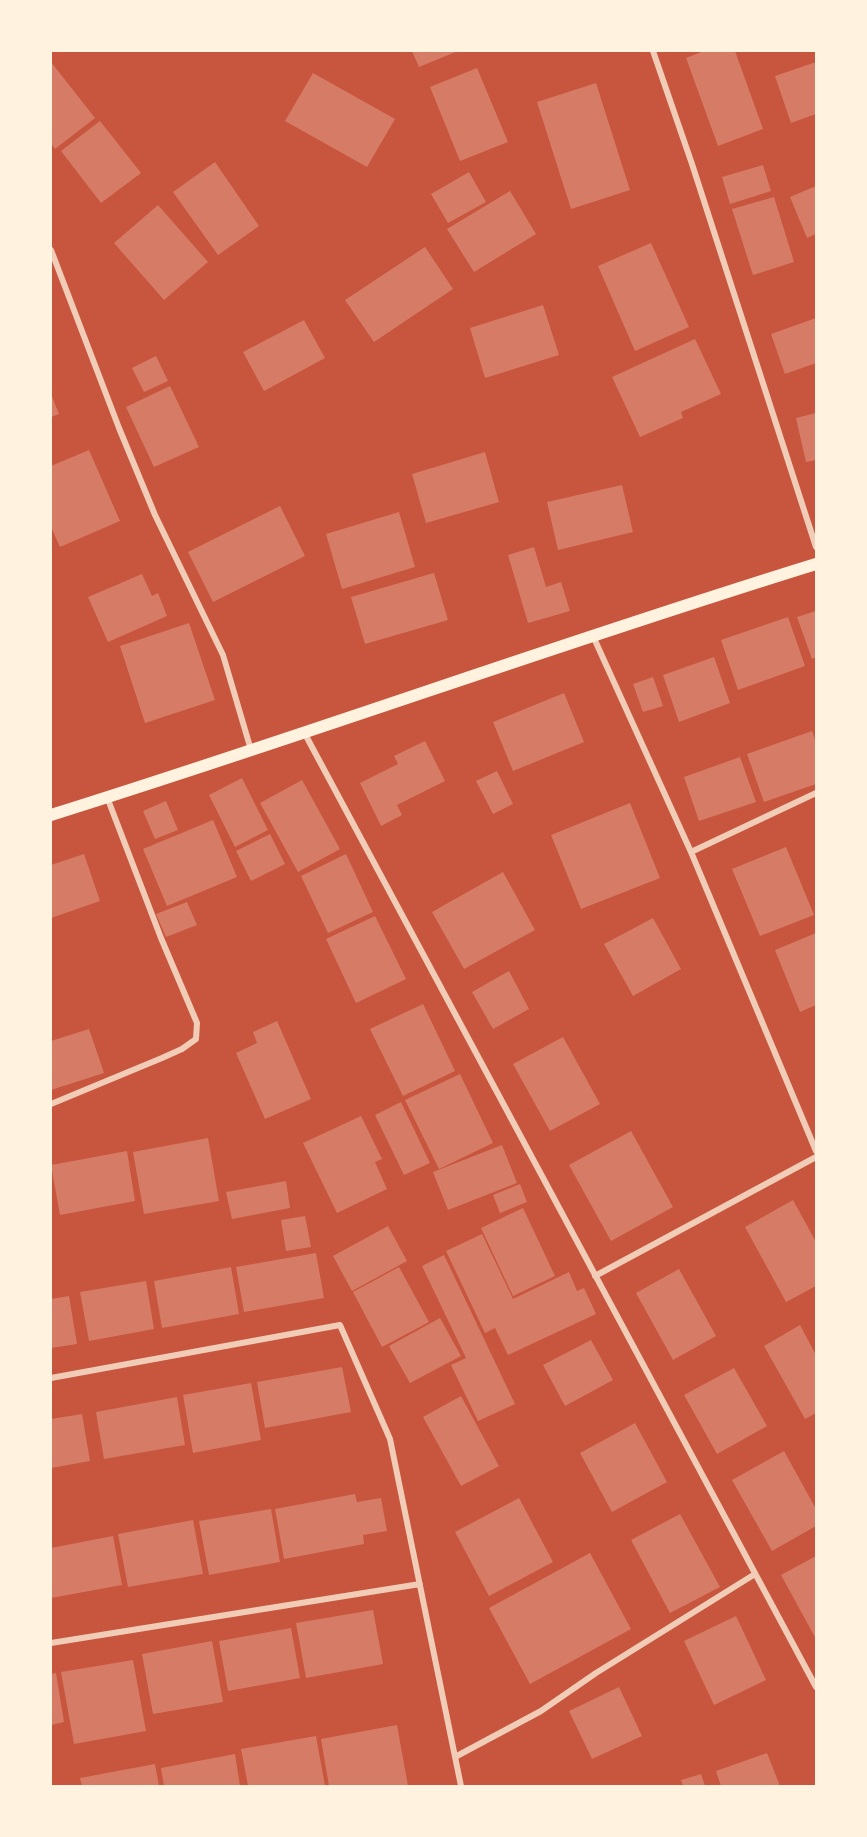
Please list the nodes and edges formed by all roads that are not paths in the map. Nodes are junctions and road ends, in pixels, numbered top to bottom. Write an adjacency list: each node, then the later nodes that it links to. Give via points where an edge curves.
1 (655, 52): 3 (street)
2 (51, 250): 7 (street, via 118,428 223,655)
3 (816, 547)
4 (816, 564): 5 (main road)
5 (593, 636): 6 (main road); 11 (street)
6 (305, 734): 7 (main road); 15 (street)
7 (251, 750): 9 (main road)
8 (816, 793): 11 (street)
9 (107, 797): 10 (main road); 12 (street, via 197,1023 196,1039 162,1058)
10 (51, 815)
11 (691, 852): 13 (street)
12 (51, 1104)
13 (816, 1151)
14 (816, 1157): 15 (street)
15 (595, 1276): 17 (street)
16 (51, 1378): 18 (street, via 340,1325 390,1438)
17 (755, 1574): 20 (street); 21 (street, via 541,1711)
18 (420, 1584): 19 (street); 21 (street)
19 (51, 1643)
20 (816, 1687)
21 (455, 1757): 22 (street)
22 (461, 1786)

